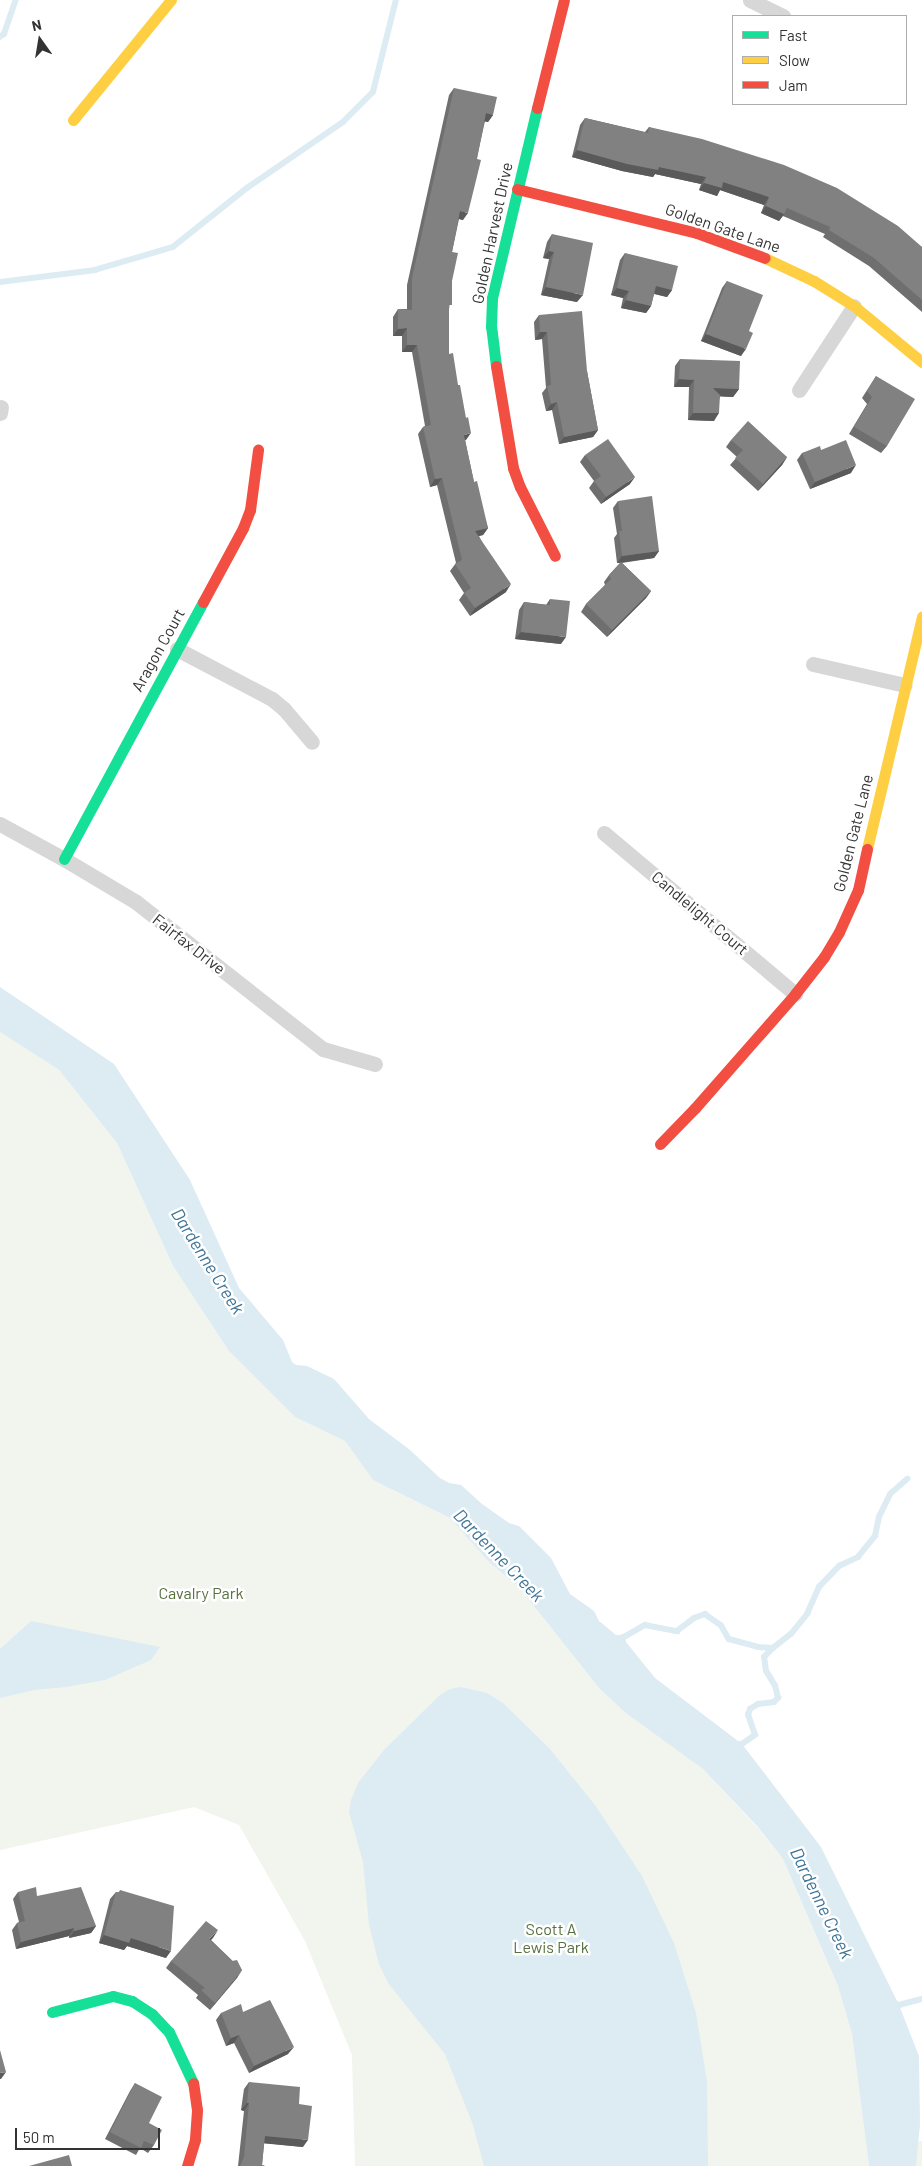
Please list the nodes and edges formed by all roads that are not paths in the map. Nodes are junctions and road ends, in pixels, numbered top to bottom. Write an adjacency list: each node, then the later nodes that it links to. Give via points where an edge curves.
1 (171, 0): 5 (street)
2 (564, 0): 6 (street, Golden Harvest Drive)
3 (750, 0): 4 (street)
4 (781, 15)
5 (73, 120)
6 (517, 189): 7 (street, Golden Gate Lane, via 659,223 740,248 814,281); 11 (street, Golden Harvest Drive, via 492,298 493,356 514,468 520,487)
7 (854, 306): 8 (street, Golden Gate Lane); 9 (street)
8 (922, 362)
9 (799, 390)
10 (258, 450): 13 (street, Aragon Court, via 250,510 244,528)
11 (556, 556)
12 (922, 616): 15 (street, Golden Gate Lane)
13 (177, 649): 16 (street, via 272,699); 19 (street, Aragon Court)
14 (813, 664): 15 (street)
15 (905, 685): 20 (street, Golden Gate Lane, via 858,890 824,957)
16 (312, 742)
17 (0, 824): 19 (street, Fairfax Drive)
18 (604, 833): 20 (street, Candlelight Court)
19 (64, 859): 21 (street, Fairfax Drive, via 136,902 322,1049)
20 (795, 994): 22 (street, Golden Gate Lane)
21 (375, 1064)
22 (660, 1144)
23 (52, 2012): 24 (street, via 113,1996 132,2001 152,2014 169,2032 193,2081 197,2110 195,2138)
24 (187, 2166)

